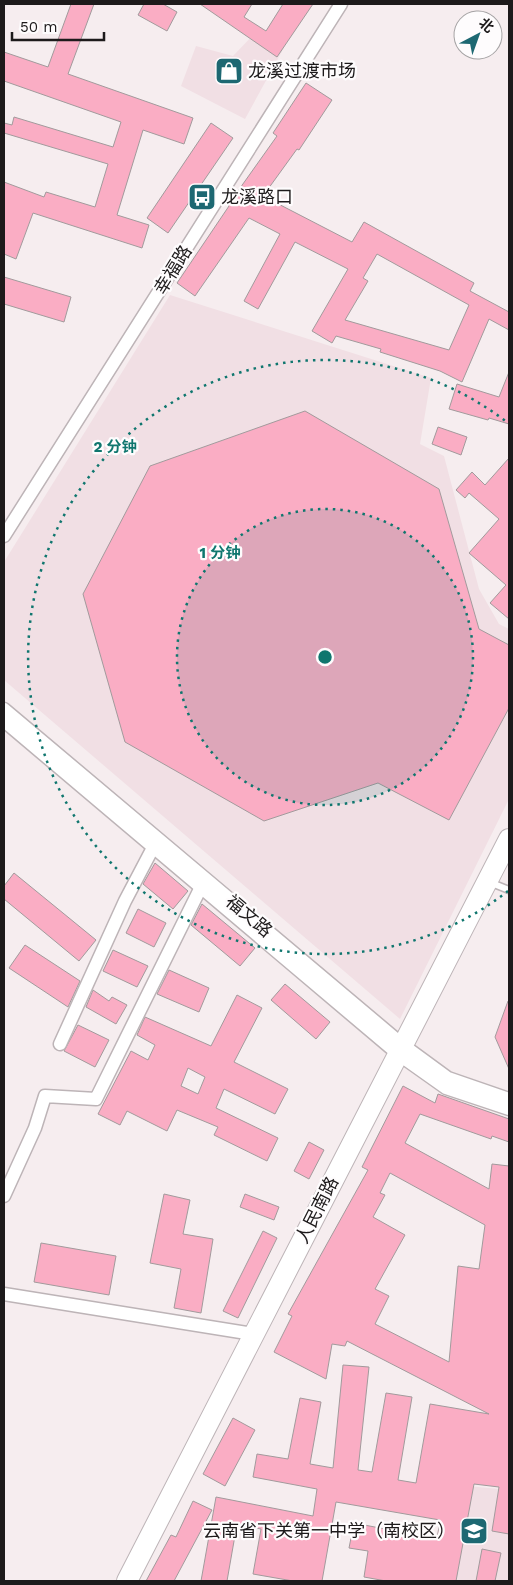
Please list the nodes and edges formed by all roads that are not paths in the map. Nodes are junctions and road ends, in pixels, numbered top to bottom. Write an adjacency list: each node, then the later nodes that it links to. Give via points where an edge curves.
1 (341, 4): 2 (street, 幸福路)
2 (4, 536)
3 (4, 709): 6 (street, 福文路)
4 (4, 721): 6 (street, 福文路)
5 (509, 839): 7 (main road, 人民南路)
6 (155, 844): 8 (street, 福文路); 10 (street, via 125,901)
7 (488, 881): 9 (lane); 11 (main road, 人民南路)
8 (203, 883): 11 (street, 福文路); 14 (street, via 96,1099 45,1096 35,1128)
9 (509, 890)
10 (60, 1044)
11 (400, 1049): 12 (street, 福文路, via 448,1078); 13 (street, 福文路, via 446,1088); 16 (main road, 人民南路)
12 (509, 1099)
13 (509, 1109)
14 (4, 1196)
15 (4, 1294): 16 (street)
16 (253, 1334): 17 (main road, 人民南路)
17 (127, 1581)

